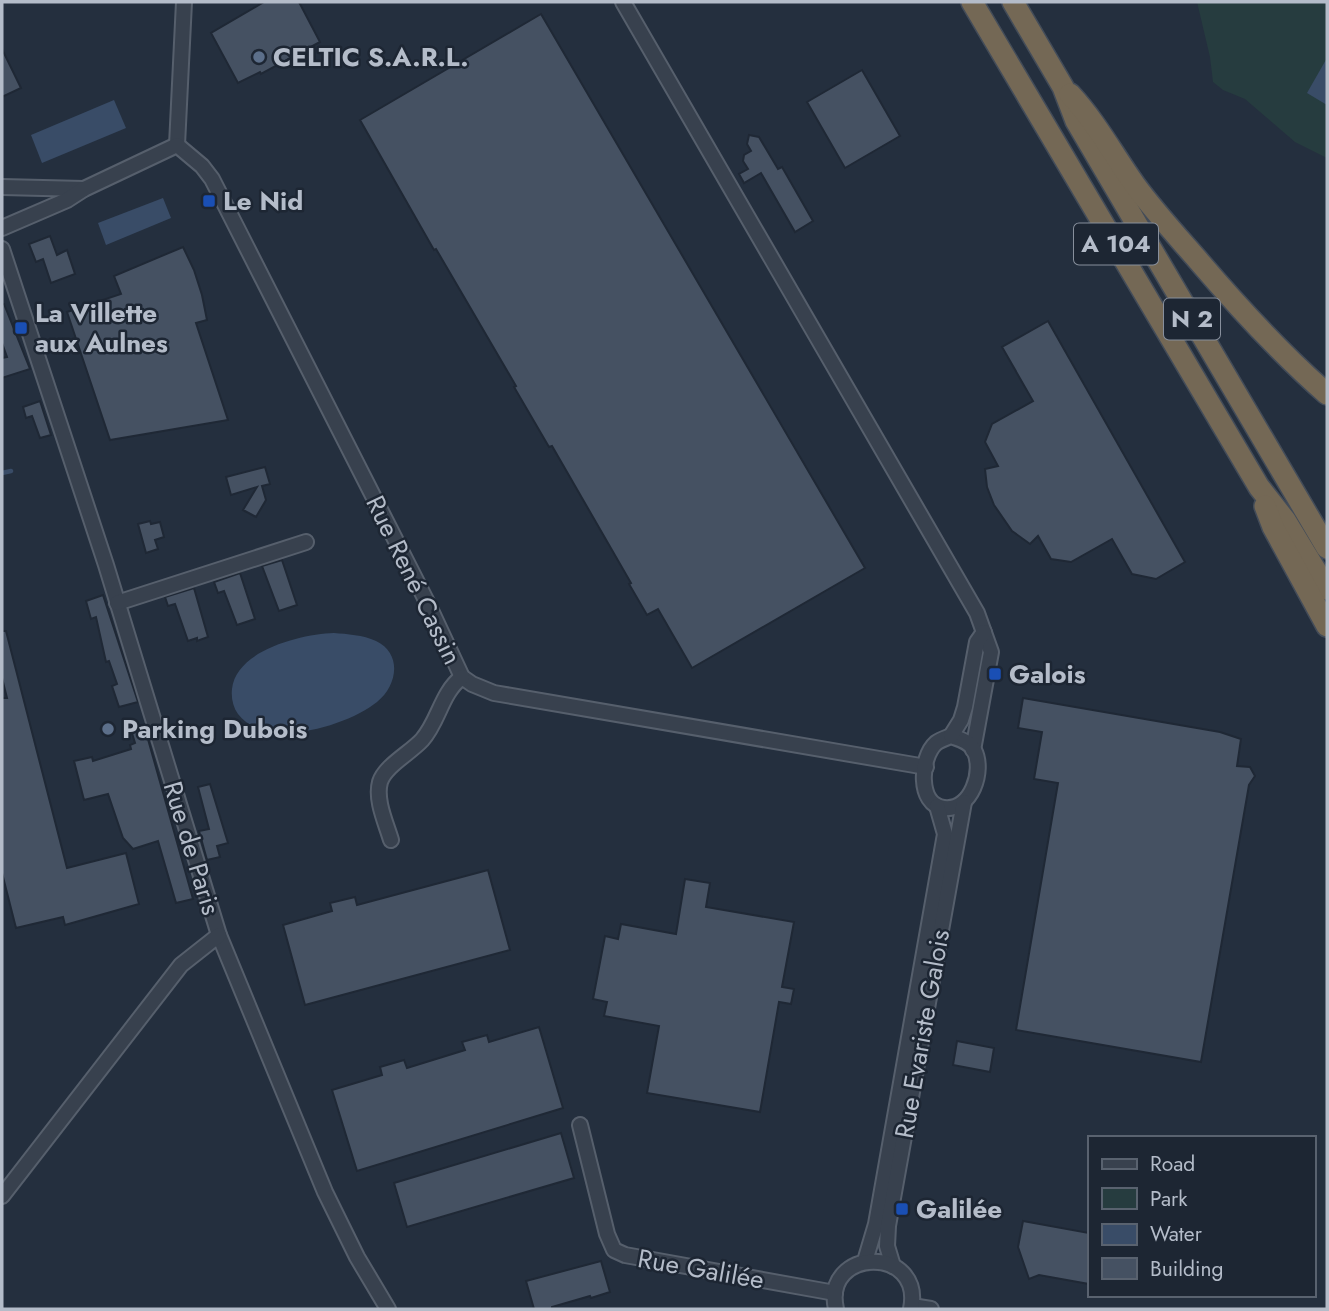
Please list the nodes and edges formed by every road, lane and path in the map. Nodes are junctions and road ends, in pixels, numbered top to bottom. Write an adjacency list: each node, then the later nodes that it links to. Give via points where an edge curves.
1 (184, 2): 6 (street)
2 (623, 2): 18 (street, via 917,507)
3 (972, 2): 12 (highway, A 104)
4 (1013, 2): 5 (highway, A 104)
5 (1063, 87): 11 (highway, A 104, via 1192,254); 14 (highway, N 2, via 1076,121)
6 (177, 145): 8 (street); 19 (street, Rue René Cassin, via 212,178)
7 (2, 187): 8 (street)
8 (84, 189): 9 (street)
9 (2, 228)
10 (2, 249): 16 (street, Rue de Paris)
11 (1327, 394)
12 (1259, 487): 15 (highway); 17 (highway, A 104, via 1273,527)
13 (306, 542): 16 (street)
14 (1327, 548)
15 (1327, 589)
16 (117, 603): 26 (street, Rue de Paris)
17 (1327, 625)
18 (984, 632): 20 (street, via 977,642 961,720); 21 (street, Rue Evariste Galois, via 991,652)
19 (462, 677): 22 (street, Rue René Cassin, via 494,693); 25 (street, via 448,691 423,739 382,778 378,793)
20 (951, 736): 21 (street); 22 (street, via 936,743)
21 (974, 750): 23 (street, Rue Evariste Galois, via 978,771)
22 (926, 767): 24 (street, Rue Evariste Galois, via 925,790)
23 (964, 803): 24 (street); 30 (street, Rue Evariste Galois, via 888,1226)
24 (937, 806): 29 (street, Rue Evariste Galois, via 945,834 876,1224)
25 (391, 840)
26 (219, 935): 28 (street, via 181,965); 33 (street, Rue de Paris, via 325,1192)
27 (580, 1125): 31 (street, Rue Galilée, via 614,1250)
28 (2, 1196)
29 (865, 1261): 30 (street); 31 (street, via 845,1273)
30 (893, 1266): 32 (street, via 908,1283)
31 (835, 1293): 34 (street)
32 (911, 1308): 35 (street)
33 (388, 1309)
34 (836, 1309)
35 (931, 1309)

